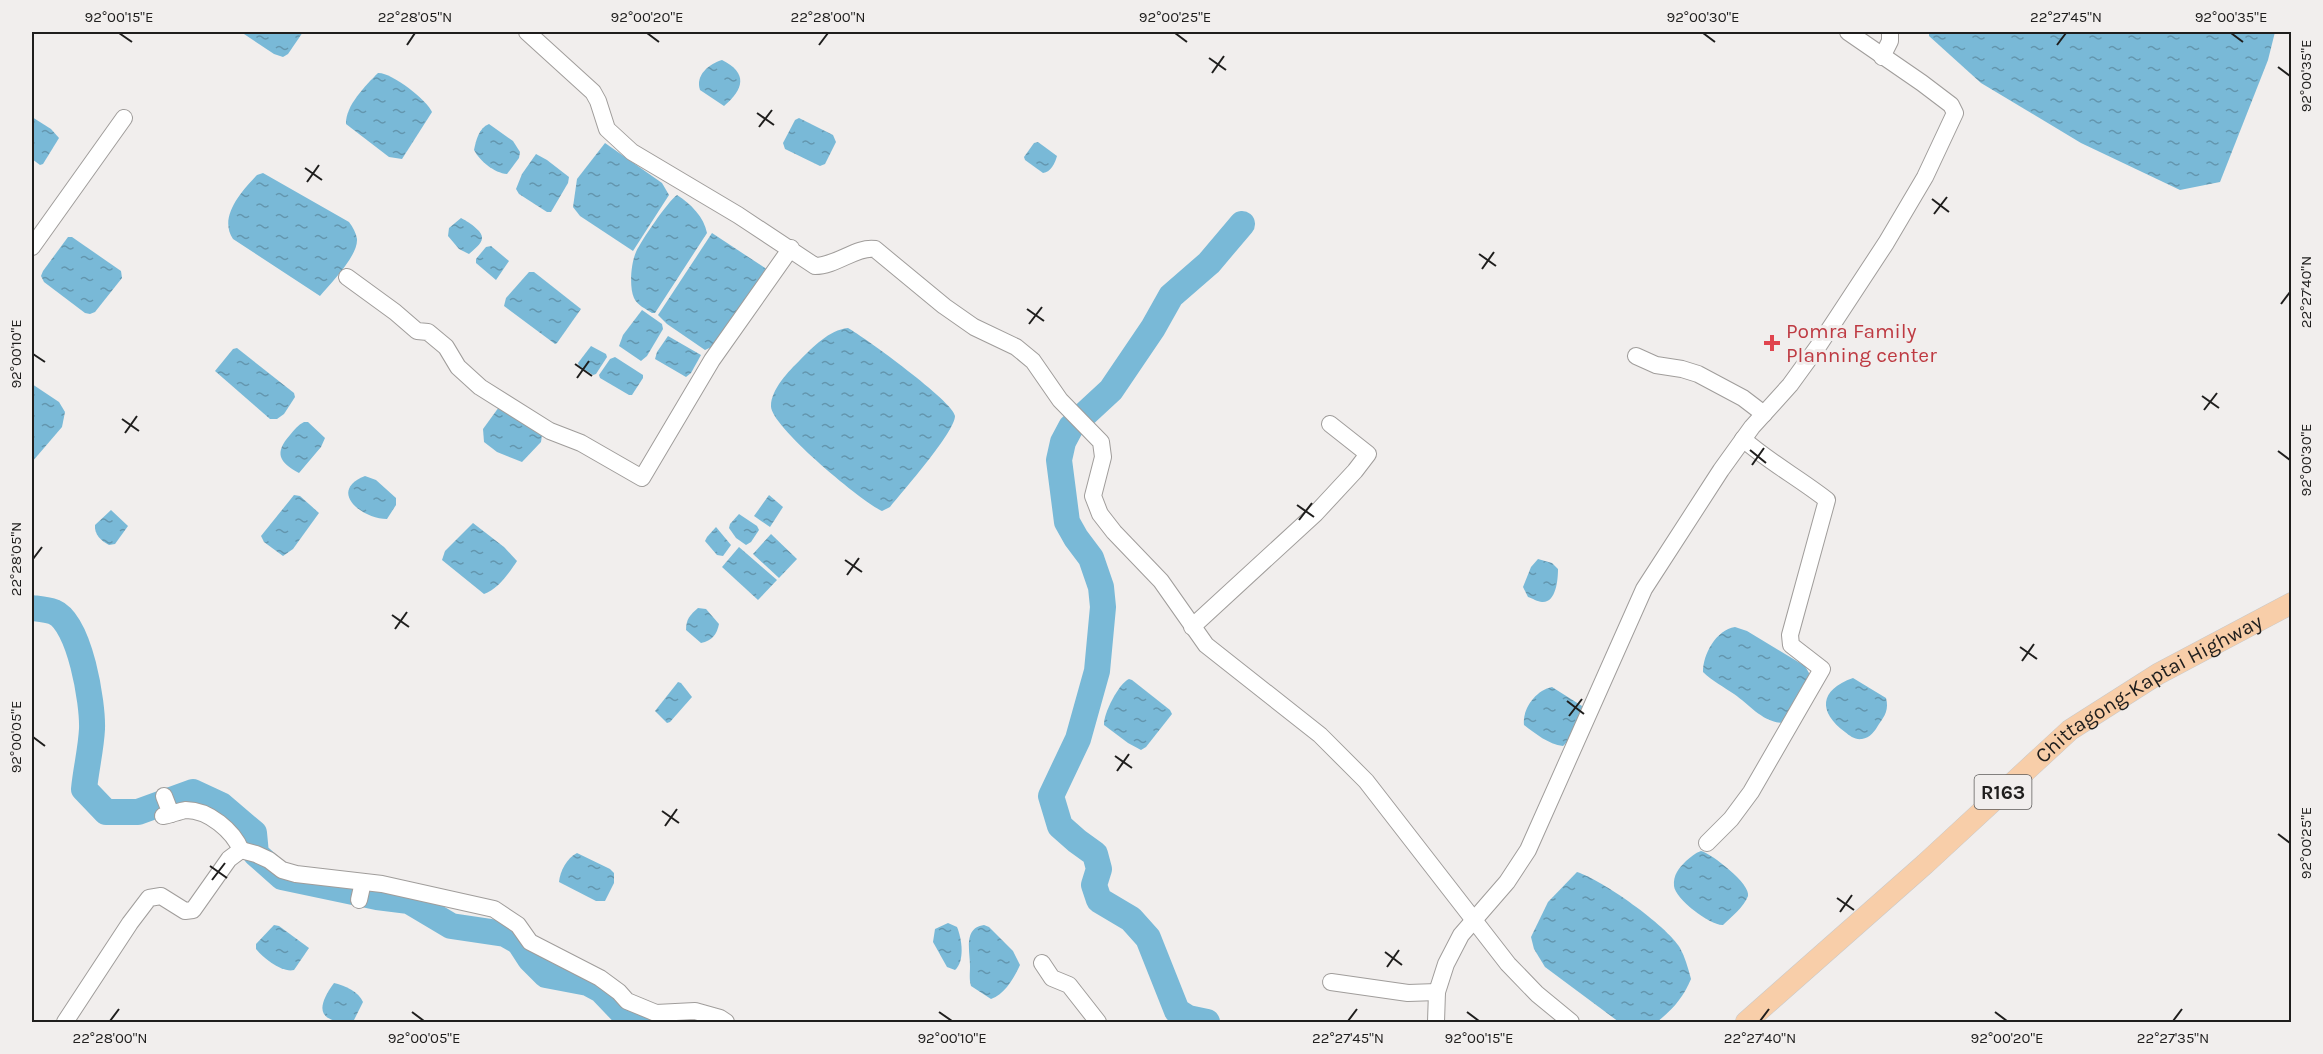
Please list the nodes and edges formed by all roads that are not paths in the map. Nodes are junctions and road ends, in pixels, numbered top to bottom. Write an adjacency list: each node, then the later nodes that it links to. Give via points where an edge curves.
1 (527, 32): 7 (street, via 592,92 608,129 621,144)
2 (1848, 32): 4 (street)
3 (1890, 32): 4 (street)
4 (1882, 57): 10 (street, via 1951,105 1955,112 1925,177 1886,243 1820,345)
5 (124, 118): 6 (street)
6 (32, 247)
7 (791, 248): 8 (street, via 712,360 642,478 581,443 550,431 480,387 428,332 417,331); 14 (street, via 822,266 870,248 880,252 974,327 1024,352 1071,412 1101,442 1103,457 1095,507 1161,581)
8 (347, 277)
9 (1636, 356): 10 (street, via 1656,366 1698,374)
10 (1764, 414): 12 (street)
11 (1330, 424): 14 (street, via 1368,454 1316,513)
12 (1743, 440): 16 (street, via 1827,500 1790,635 1791,645 1822,669 1751,792); 18 (street, via 1675,538 1636,603 1528,850)
13 (2292, 603): 27 (main road, Chittagong-Kaptai Highway / R163, via 2158,674 2070,730)
14 (1192, 627): 18 (street, via 1212,650 1290,709 1343,756)
15 (167, 809): 17 (street, via 203,814 226,828)
16 (1707, 843)
17 (241, 850): 22 (street, via 229,859 193,909 185,911 161,896 149,898); 23 (street, via 269,860 282,870 361,890 494,909 518,925 530,942 600,978 627,1002 656,1013 695,1011)
18 (1473, 921): 21 (street, via 1446,964); 26 (street, via 1515,972)
19 (1042, 963): 24 (street, via 1052,978 1069,985)
20 (1331, 982): 21 (street, via 1408,993)
21 (1437, 992): 25 (street)
22 (65, 1023)
23 (726, 1023)
24 (1098, 1023)
25 (1436, 1023)
26 (1571, 1023)
27 (1746, 1023)

